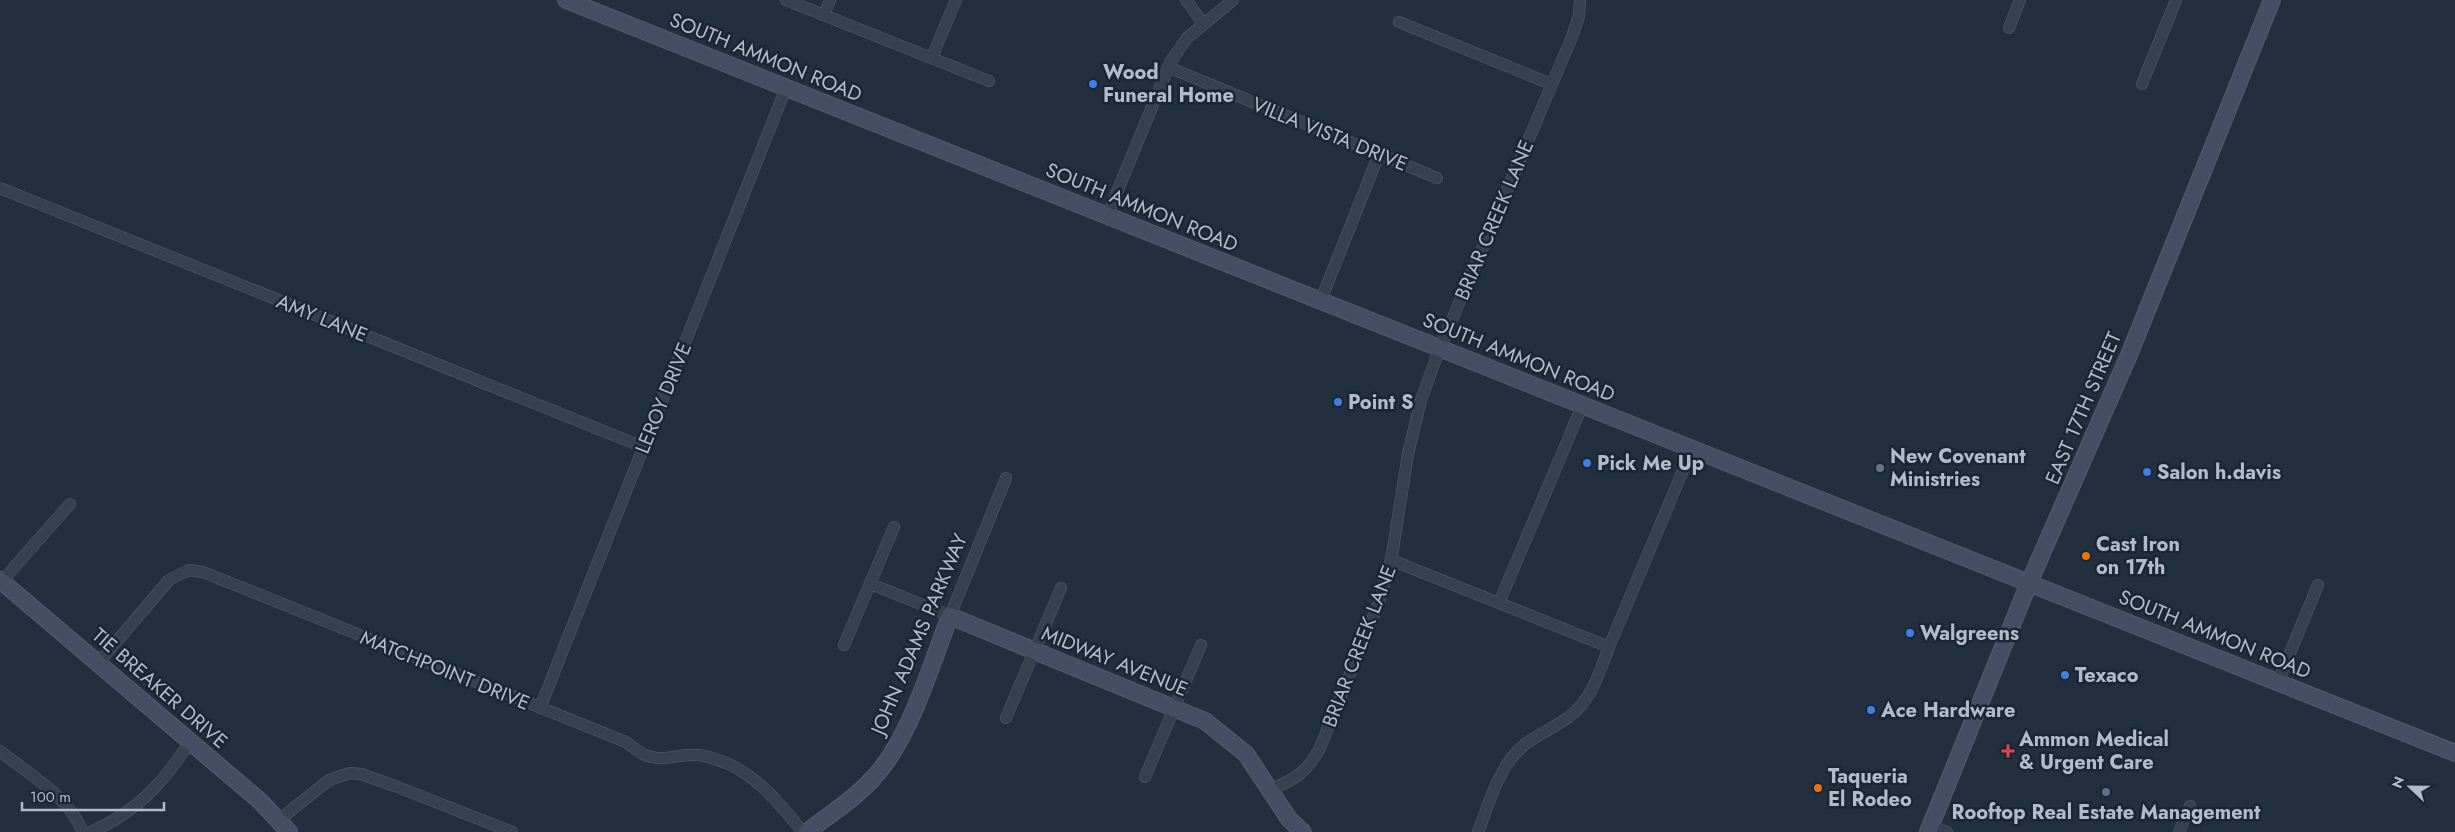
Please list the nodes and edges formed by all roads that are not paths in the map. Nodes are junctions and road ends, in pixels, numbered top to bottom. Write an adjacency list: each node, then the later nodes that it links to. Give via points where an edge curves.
1 (566, 0): 20 (main road, SOUTH AMMON ROAD)
2 (786, 0): 11 (street)
3 (830, 0): 11 (street)
4 (956, 0): 15 (street)
5 (1186, 0): 13 (street)
6 (1233, 0): 13 (street)
7 (1580, 0): 18 (street, BRIAR CREEK LANE, via 1572,37)
8 (2020, 0): 14 (street)
9 (2176, 0): 19 (street)
10 (2272, 0): 35 (main road, EAST 17TH STREET, via 2129,355)
11 (824, 14): 15 (street)
12 (1399, 22): 18 (street)
13 (1203, 23): 16 (street, via 1178,49)
14 (2009, 28)
15 (932, 57): 17 (street)
16 (1168, 68): 21 (street, VILLA VISTA DRIVE); 24 (street)
17 (989, 81)
18 (1551, 84): 26 (street, BRIAR CREEK LANE)
19 (2142, 84)
20 (786, 88): 24 (main road, SOUTH AMMON ROAD); 28 (street, LEROY DRIVE)
21 (1379, 154): 22 (street, VILLA VISTA DRIVE); 25 (street)
22 (1437, 178)
23 (0, 188): 28 (street, AMY LANE)
24 (1107, 216): 25 (main road, SOUTH AMMON ROAD)
25 (1321, 300): 26 (main road, SOUTH AMMON ROAD)
26 (1440, 348): 27 (main road, SOUTH AMMON ROAD); 33 (street, BRIAR CREEK LANE, via 1421,400 1408,454)
27 (1582, 406): 29 (main road, SOUTH AMMON ROAD); 39 (street)
28 (644, 447): 47 (street, LEROY DRIVE)
29 (1692, 449): 35 (main road, SOUTH AMMON ROAD); 43 (street)
30 (1006, 478): 40 (street, JOHN ADAMS PARKWAY)
31 (70, 504): 34 (street)
32 (894, 527): 36 (street)
33 (1391, 560): 39 (street); 54 (street, BRIAR CREEK LANE, via 1380,600 1319,750 1302,774)
34 (1, 580): 45 (main road, TIE BREAKER DRIVE)
35 (2029, 583): 46 (main road, SOUTH AMMON ROAD); 57 (main road, EAST 17TH STREET)
36 (871, 584): 40 (street, MIDWAY AVENUE); 41 (street)
37 (2318, 585): 46 (street)
38 (1061, 588): 44 (street)
39 (1499, 603): 43 (street)
40 (950, 616): 44 (main road, MIDWAY AVENUE); 61 (main road, JOHN ADAMS PARKWAY, via 909,720 891,754 859,792)
41 (844, 645)
42 (1201, 645): 48 (street)
43 (1610, 647): 63 (street, via 1592,690 1582,704 1571,716 1528,742 1513,756 1501,775)
44 (1034, 651): 48 (main road, MIDWAY AVENUE); 49 (street)
45 (99, 662): 47 (street, MATCHPOINT DRIVE, via 169,580 189,570 202,572); 50 (main road, TIE BREAKER DRIVE)
46 (2278, 682): 52 (main road, SOUTH AMMON ROAD)
47 (540, 708): 61 (street, MATCHPOINT DRIVE, via 626,742 645,755 655,758 697,755 731,766 762,784)
48 (1174, 708): 53 (street); 54 (main road, MIDWAY AVENUE, via 1205,721 1226,736 1246,754)
49 (1006, 718)
50 (190, 742): 56 (main road, TIE BREAKER DRIVE, via 260,801); 59 (street, via 142,803)
51 (0, 751): 58 (street, via 64,802 78,819)
52 (2455, 753)
53 (1145, 777)
54 (1270, 790): 62 (main road, MIDWAY AVENUE, via 1289,819)
55 (2190, 806): 65 (street)
56 (284, 826): 60 (street, via 329,780 350,773 395,786)
57 (1929, 829): 64 (street)
58 (83, 832)
59 (91, 832)
60 (512, 832)
61 (805, 832)
62 (1303, 832)
63 (1478, 832)
64 (1947, 832)
65 (2179, 832)

